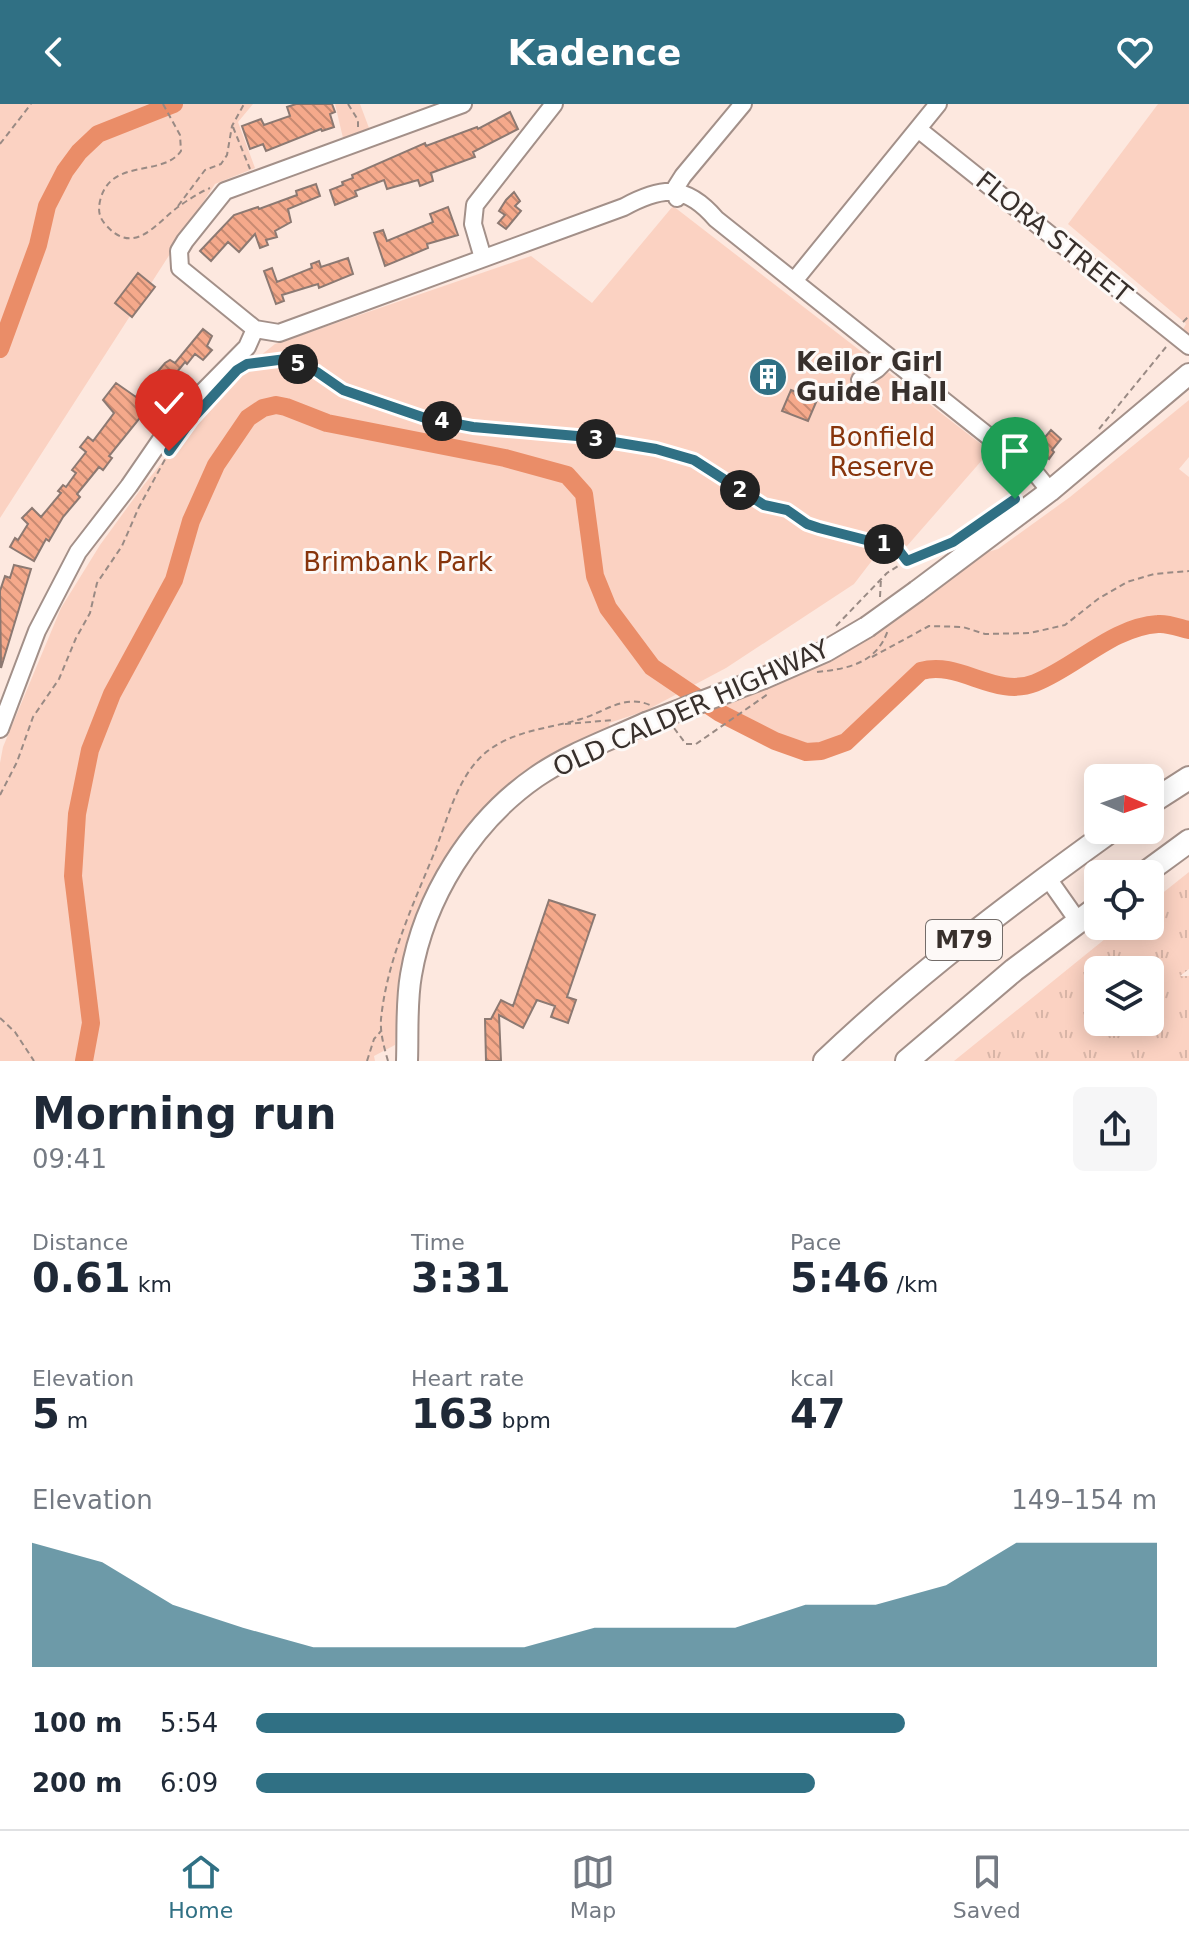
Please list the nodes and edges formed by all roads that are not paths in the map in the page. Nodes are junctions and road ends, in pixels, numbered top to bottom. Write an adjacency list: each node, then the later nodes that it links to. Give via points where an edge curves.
1 (463, 104): 9 (street, via 225,191 185,241 178,263 181,271)
2 (554, 104): 7 (street, via 475,205 473,224)
3 (743, 104): 6 (street, via 692,167)
4 (938, 104): 5 (street)
5 (918, 129): 8 (street); 10 (street, FLORA STREET)
6 (678, 194): 7 (street, via 657,193); 8 (street)
7 (483, 258): 9 (street, via 279,333)
8 (794, 281): 11 (street)
9 (255, 329): 16 (street, via 247,347 173,422 78,552 37,631)
10 (1189, 346)
11 (889, 357): 13 (street); 15 (street, via 1037,475)
12 (1189, 374): 15 (main road, OLD CALDER HIGHWAY)
13 (860, 380)
14 (1189, 391): 15 (main road, OLD CALDER HIGHWAY)
15 (1053, 494): 25 (main road, OLD CALDER HIGHWAY, bridge, via 826,651 570,758 537,776 491,816 437,896 417,950 408,1004)
16 (0, 729)
17 (1189, 778): 18 (highway)
18 (1164, 794)
19 (1189, 841): 21 (highway)
20 (1093, 844): 22 (highway, M79)
21 (1163, 860)
22 (1047, 877): 24 (street); 26 (highway, M79, via 903,991)
23 (1084, 917): 24 (highway, M79)
24 (1078, 921): 27 (highway, M79)
25 (407, 1061)
26 (825, 1061)
27 (907, 1061)

